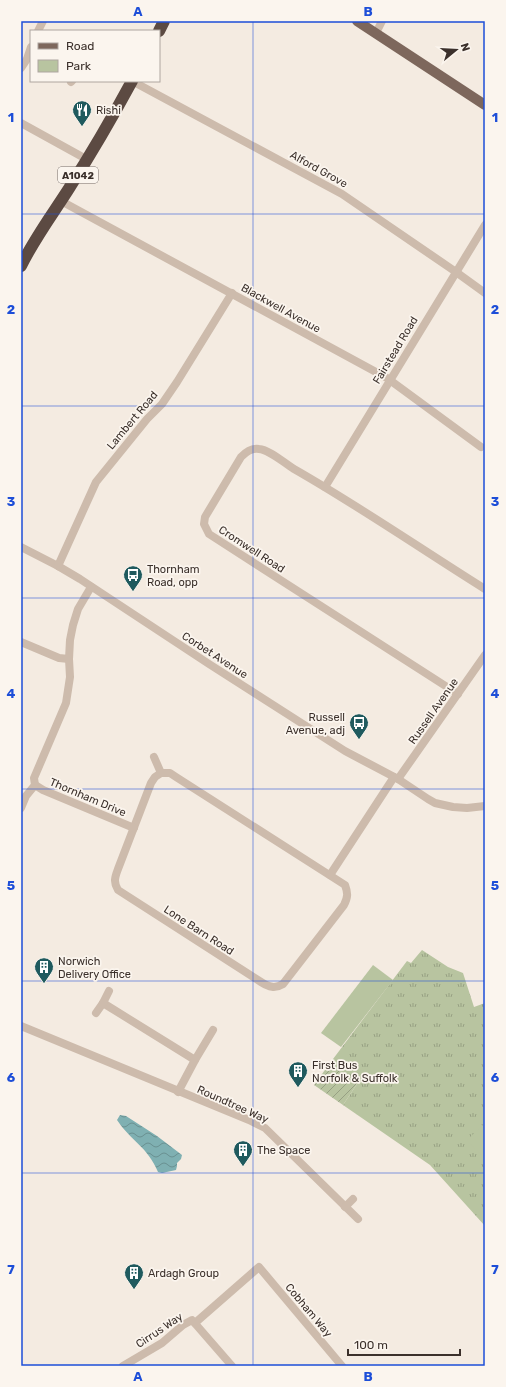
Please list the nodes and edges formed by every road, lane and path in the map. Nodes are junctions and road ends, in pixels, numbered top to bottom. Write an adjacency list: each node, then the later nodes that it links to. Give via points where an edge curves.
1 (43, 21): 5 (street)
2 (164, 21): 6 (highway)
3 (357, 21): 7 (main road)
4 (382, 21): 7 (street)
5 (38, 30)
6 (160, 30)
7 (376, 33): 12 (main road)
8 (30, 50): 9 (street)
9 (21, 68)
10 (131, 82): 14 (highway, A1042)
11 (134, 82): 18 (street, Alford Grove, via 342,194)
12 (485, 105)
13 (21, 123): 14 (street)
14 (88, 160): 15 (highway, A1042)
15 (61, 201): 17 (highway, A1042); 19 (street, Blackwell Avenue)
16 (485, 225): 18 (street, Fairstead Road)
17 (21, 266)
18 (456, 272): 20 (street, Alford Grove); 21 (street, Fairstead Road)
19 (232, 293): 21 (street, Blackwell Avenue); 25 (street, Lambert Road, via 162,404 96,482)
20 (485, 293)
21 (390, 380): 22 (street, Blackwell Avenue); 23 (street, Fairstead Road)
22 (481, 447)
23 (325, 487): 27 (street, Cromwell Road); 31 (street, Cromwell Road, via 266,450 252,449 241,458 205,517 204,524 214,538)
24 (21, 548): 25 (street, Corbet Avenue)
25 (58, 566): 26 (street, Corbet Avenue)
26 (91, 587): 30 (street, via 78,609 73,625); 34 (street, Corbet Avenue, via 345,751)
27 (485, 589)
28 (21, 642): 30 (street, via 59,658)
29 (485, 655): 31 (street, Russell Avenue)
30 (69, 659): 35 (street, via 70,677 66,703 34,778)
31 (458, 694): 34 (street, Russell Avenue)
32 (154, 757): 33 (street)
33 (161, 773): 38 (street, Lone Barn Road, via 151,783); 39 (street, Lone Barn Road, via 176,776)
34 (396, 778): 36 (street, Corbet Avenue, via 436,803 449,807); 39 (street)
35 (35, 785): 37 (street); 38 (street, Thornham Drive)
36 (485, 806)
37 (21, 808)
38 (134, 828): 39 (street, Lone Barn Road, via 114,879 118,890 272,988 283,984 344,904 350,890)
39 (330, 875)
40 (109, 991): 41 (street)
41 (103, 1003): 42 (street); 45 (street)
42 (96, 1013)
43 (21, 1026): 46 (street, Roundtree Way)
44 (213, 1030): 45 (street, Roundtree Way)
45 (195, 1060): 46 (street, Roundtree Way)
46 (178, 1092): 48 (street, Roundtree Way, via 265,1128)
47 (353, 1199): 48 (street)
48 (345, 1207): 49 (street, Roundtree Way)
49 (358, 1219)
50 (259, 1268): 51 (street, Cirrus Way); 54 (street, Cobham Way)
51 (195, 1323): 52 (street, Cirrus Way, via 192,1320 183,1325 162,1343); 53 (street)
52 (122, 1366)
53 (232, 1366)
54 (342, 1366)

